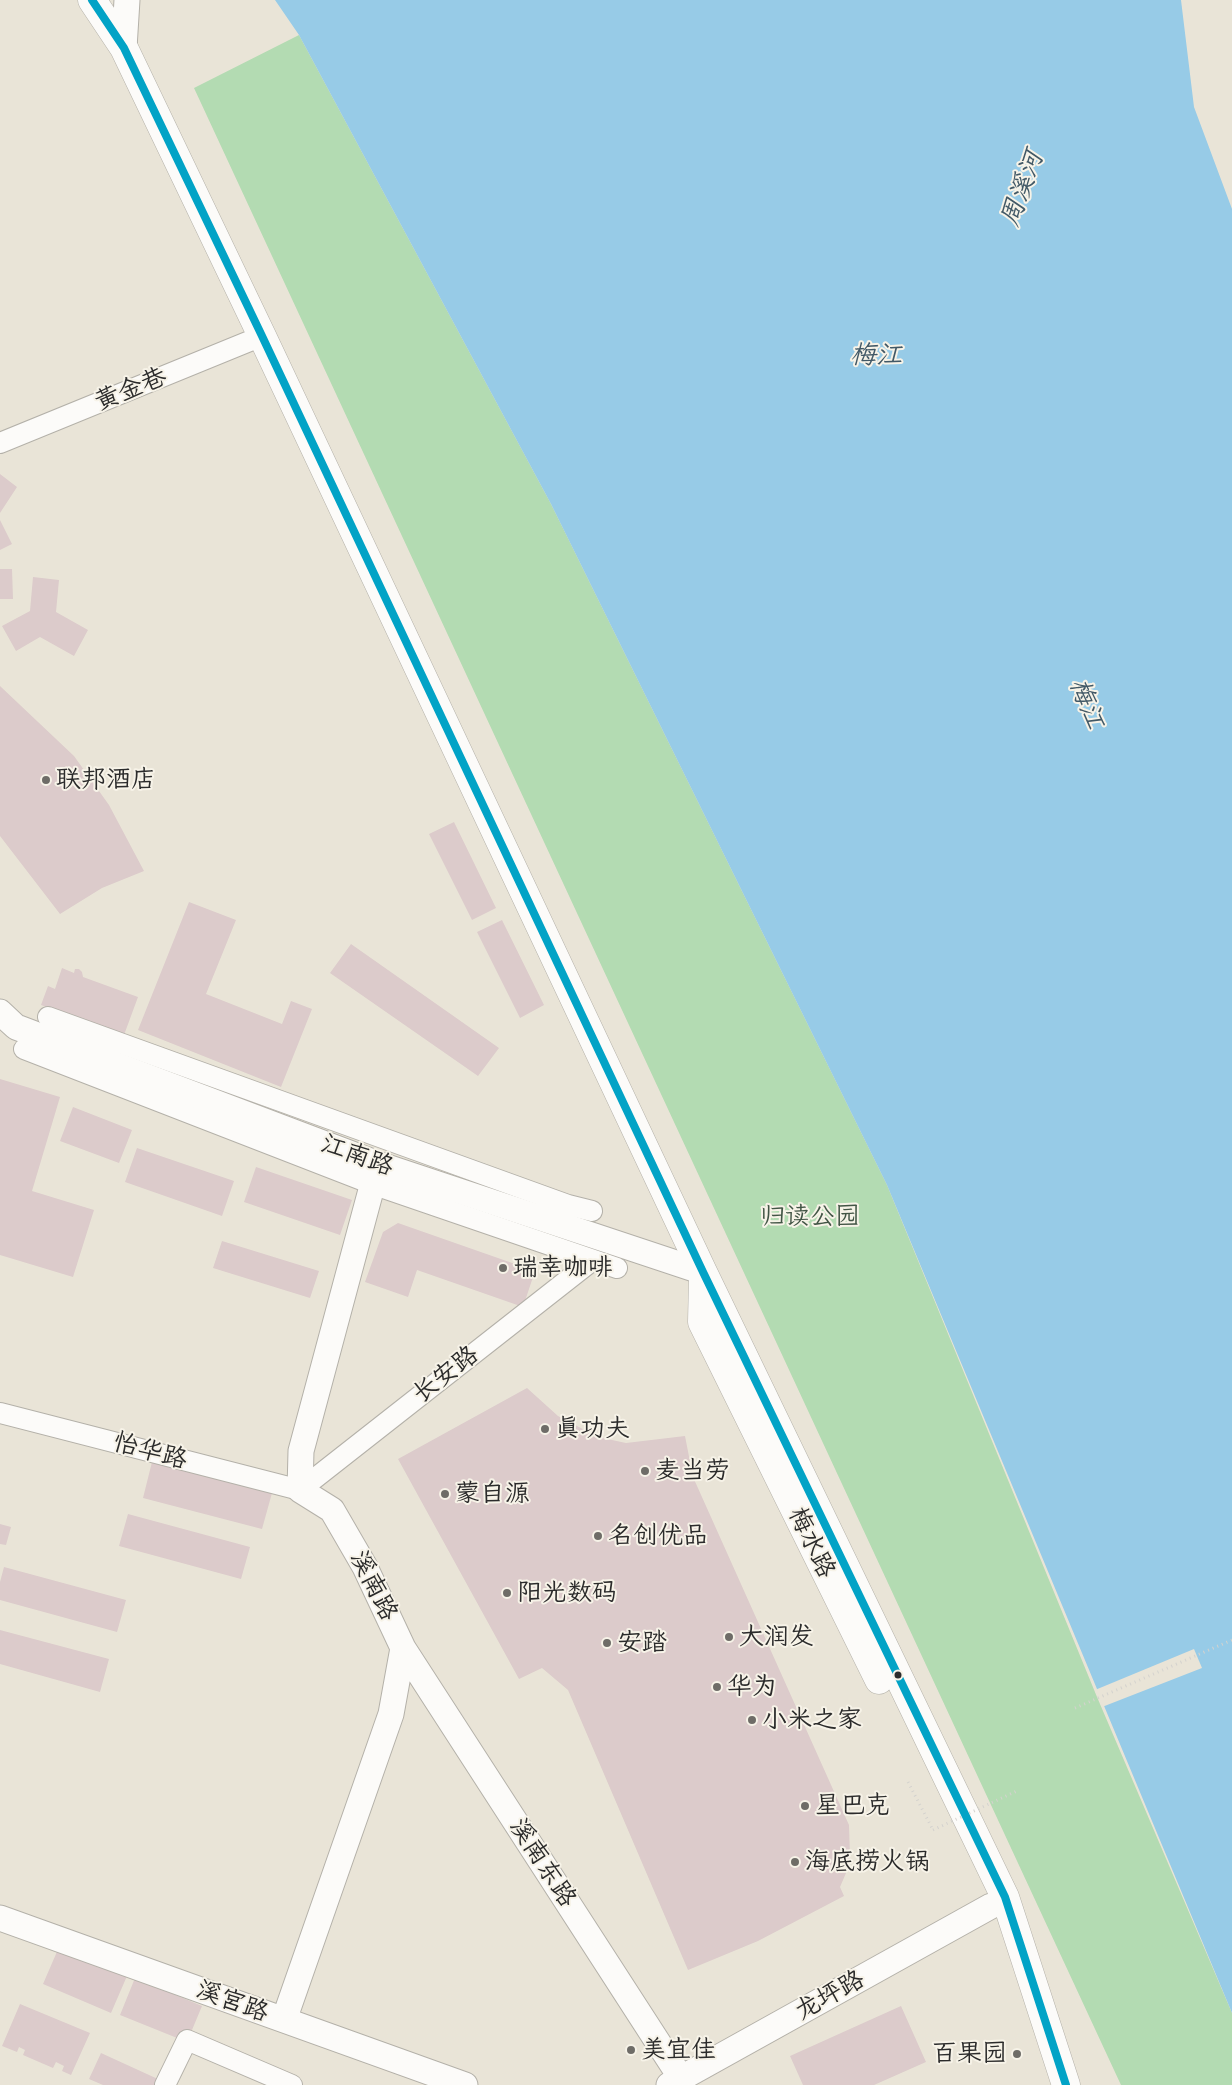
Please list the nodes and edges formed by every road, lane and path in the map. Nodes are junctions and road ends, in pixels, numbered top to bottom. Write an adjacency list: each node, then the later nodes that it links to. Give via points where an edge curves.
1 (92, 0): 3 (main road, 梅水路)
2 (127, 0): 3 (street)
3 (124, 48): 4 (main road, 梅水路)
4 (262, 336): 5 (street, 黄金巷); 12 (main road, 梅水路)
5 (0, 443)
6 (48, 1017): 9 (street)
7 (10, 1030): 8 (street, 江南路)
8 (375, 1174): 10 (street); 12 (street, 江南路); 14 (street, via 302,1452)
9 (592, 1211)
10 (593, 1260): 11 (street); 14 (street, 长安路)
11 (618, 1268)
12 (703, 1272): 20 (main road, 梅水路, via 702,1322); 28 (main road, 梅水路, via 1005,1897)
13 (0, 1413): 14 (street, 怡华路)
14 (300, 1490): 16 (street, 溪南路, via 332,1510 365,1567)
15 (1232, 1640): 17 (path)
16 (403, 1648): 22 (street, 溪南路, via 392,1714); 23 (street, 溪南东路)
17 (1075, 1708)
18 (908, 1782): 19 (path, bridge, via 933,1830)
19 (1020, 1790)
20 (991, 1906): 23 (street, 龙坪路); 27 (main road, 梅水路)
21 (0, 1918): 22 (street, 溪宫路)
22 (284, 2020): 26 (street, 溪宫路)
23 (675, 2082)
24 (165, 2085): 25 (street, via 187,2040)
25 (292, 2085)
26 (465, 2085)
27 (1055, 2085)
28 (1066, 2085)

